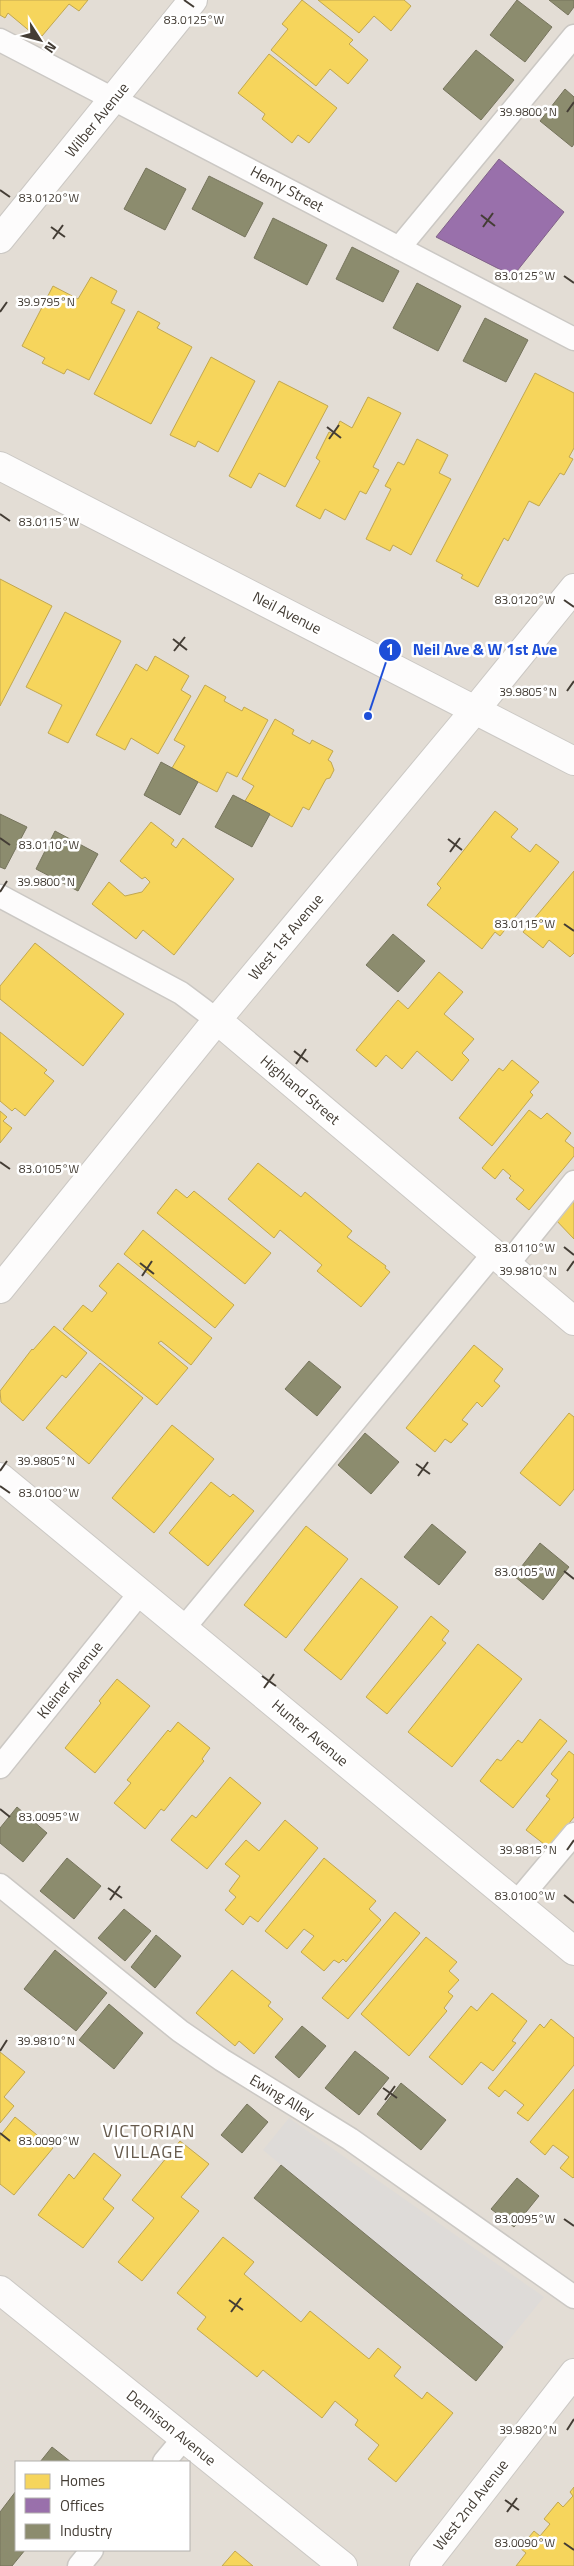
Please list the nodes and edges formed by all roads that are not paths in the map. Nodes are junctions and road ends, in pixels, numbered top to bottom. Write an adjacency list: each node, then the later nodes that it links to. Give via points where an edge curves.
1 (193, 0): 4 (street, Wilber Avenue)
2 (574, 36): 6 (lane)
3 (0, 40): 4 (lane, Henry Street)
4 (114, 99): 5 (street, Wilber Avenue); 6 (lane, Henry Street)
5 (0, 239)
6 (399, 248): 7 (lane, Henry Street)
7 (574, 339)
8 (0, 466): 10 (street, Neil Avenue)
9 (574, 588): 10 (street, West 1st Avenue)
10 (475, 710): 11 (street, Neil Avenue); 13 (street, West 1st Avenue)
11 (574, 761)
12 (0, 896): 13 (lane, Highland Street, via 175,990)
13 (217, 1020): 15 (street, Highland Street); 16 (street, West 1st Avenue)
14 (574, 1182): 15 (lane)
15 (500, 1260): 17 (street, Highland Street); 20 (lane)
16 (0, 1289)
17 (574, 1321)
18 (0, 1477): 19 (street, Hunter Avenue)
19 (140, 1593): 20 (street, Hunter Avenue); 21 (lane, Kleiner Avenue)
20 (184, 1628): 24 (street, Hunter Avenue)
21 (0, 1767)
22 (574, 1834): 24 (lane)
23 (0, 1885): 27 (lane, Ewing Alley, via 180,2031 350,2139)
24 (516, 1903): 25 (street, Hunter Avenue)
25 (574, 1951)
26 (0, 2290): 29 (street, Dennison Avenue)
27 (574, 2296)
28 (574, 2373): 34 (street, West 2nd Avenue)
29 (184, 2438): 30 (lane); 33 (street, Dennison Avenue)
30 (165, 2461)
31 (91, 2551): 32 (lane)
32 (78, 2566)
33 (343, 2566)
34 (424, 2566)

